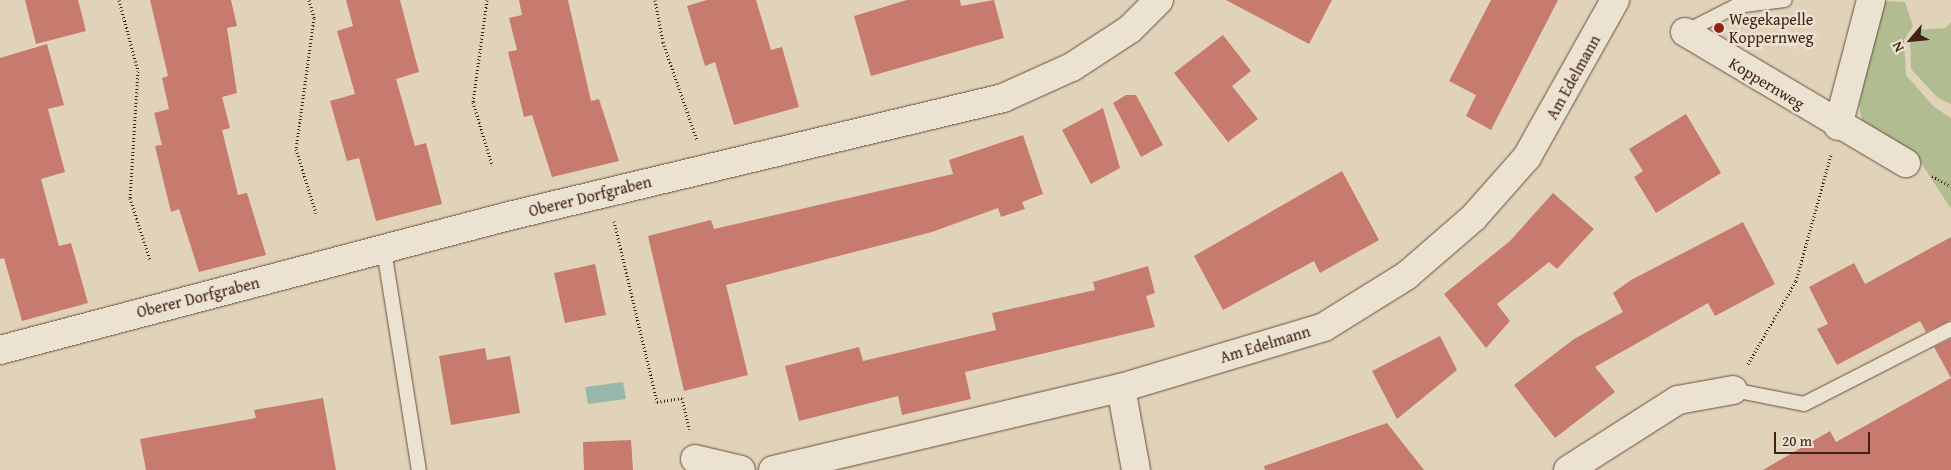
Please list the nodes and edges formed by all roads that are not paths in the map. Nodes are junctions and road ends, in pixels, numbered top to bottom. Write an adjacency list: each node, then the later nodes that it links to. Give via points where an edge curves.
1 (1159, 0): 8 (street, Oberer Dorfgraben, via 1130,29 1072,67 1004,98 607,192)
2 (1615, 0): 11 (street, Am Edelmann, via 1527,157 1474,217 1406,276 1324,327)
3 (1786, 0): 5 (lane, Koppernweg, via 1736,6)
4 (1871, 0): 6 (street)
5 (1685, 32): 6 (street, Koppernweg)
6 (1838, 126): 7 (street, Koppernweg)
7 (1906, 163)
8 (384, 250): 10 (street, Oberer Dorfgraben); 14 (lane)
9 (1951, 329): 12 (lane, via 1804,404)
10 (0, 350)
11 (1120, 388): 16 (street, Am Edelmann); 17 (street)
12 (1733, 390): 18 (street, via 1712,390 1672,403)
13 (695, 459): 15 (street)
14 (419, 470)
15 (741, 470)
16 (773, 470)
17 (1136, 470)
18 (1568, 470)

